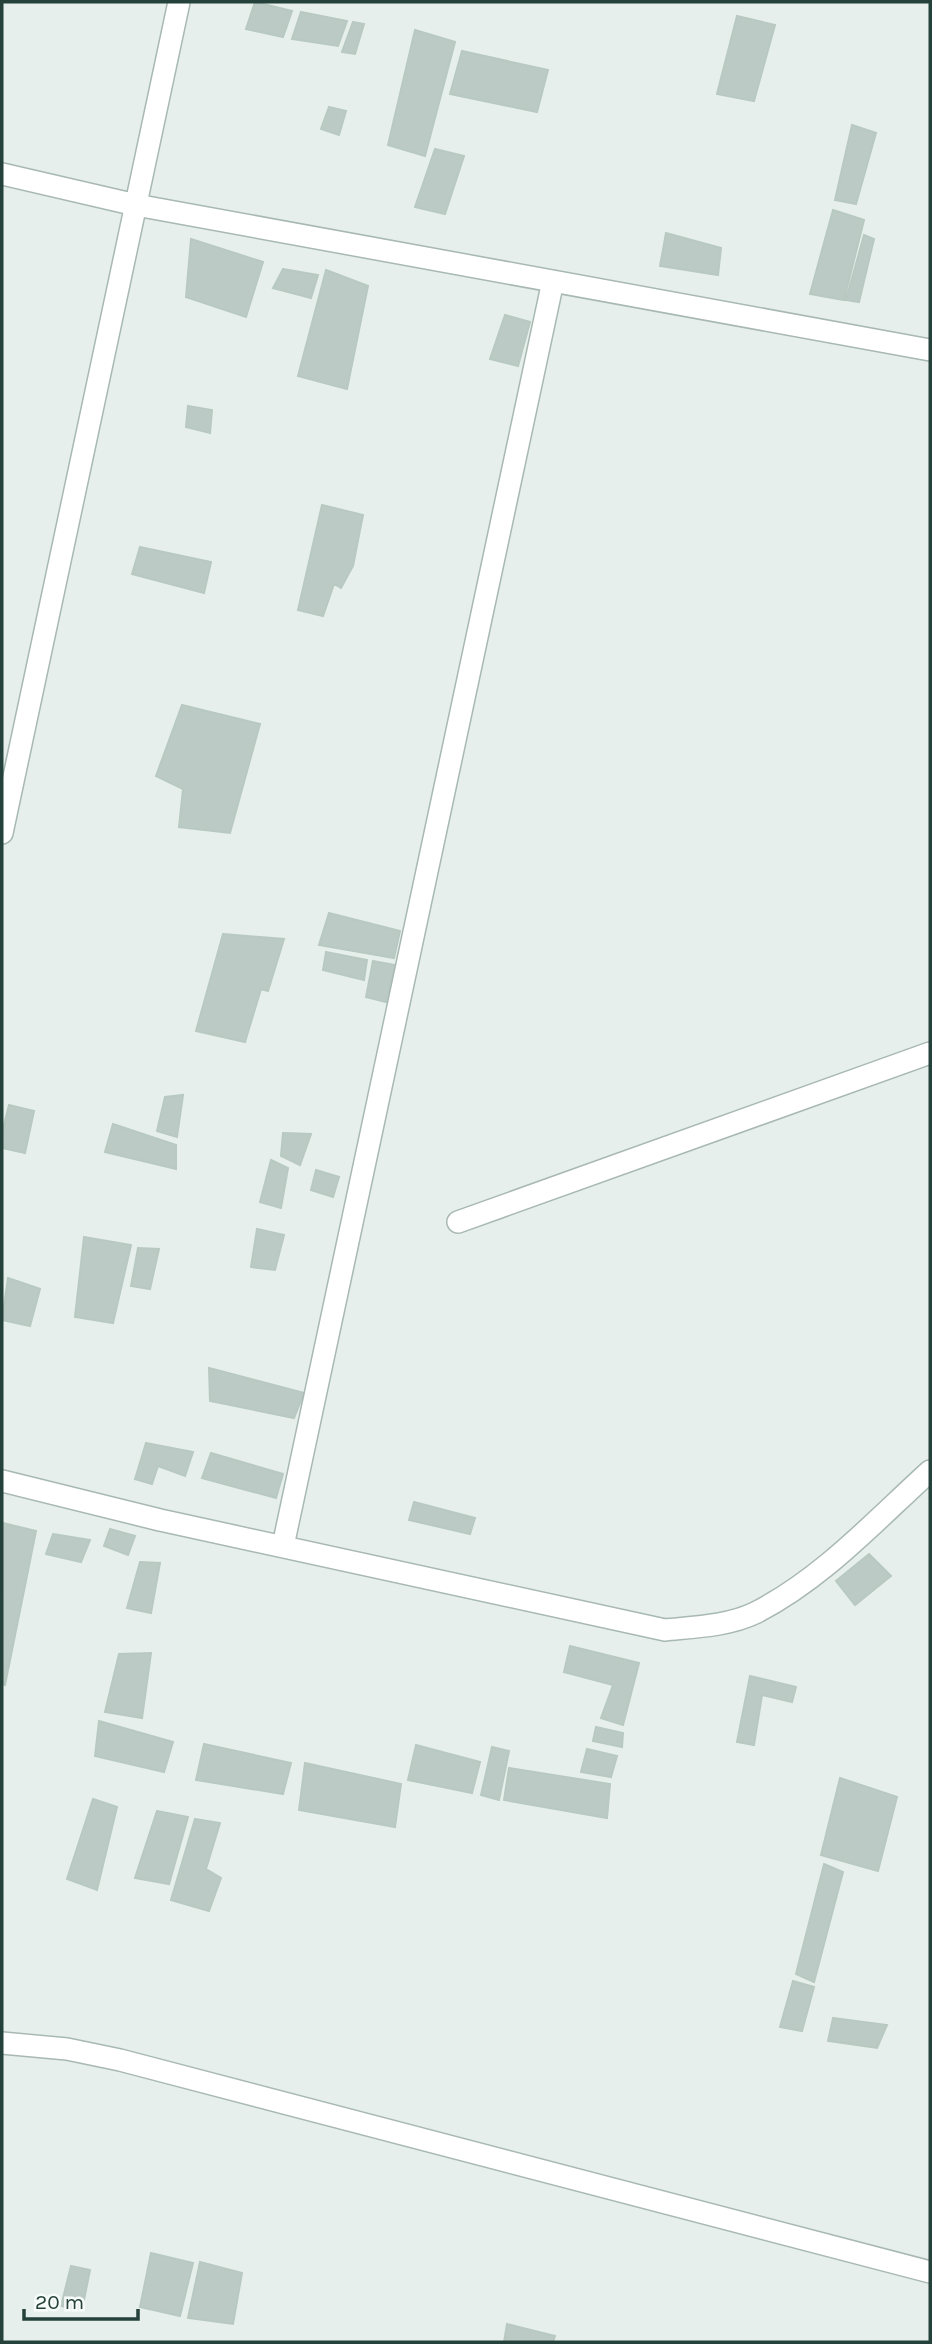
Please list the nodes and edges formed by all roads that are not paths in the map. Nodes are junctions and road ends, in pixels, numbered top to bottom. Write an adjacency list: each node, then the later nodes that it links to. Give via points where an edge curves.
1 (179, 2): 3 (street)
2 (2, 174): 3 (street)
3 (136, 205): 4 (street); 6 (street)
4 (554, 281): 5 (street); 11 (street)
5 (930, 349)
6 (2, 833)
7 (930, 1053): 8 (street)
8 (458, 1222)
9 (930, 1471): 11 (street, via 813,1577 753,1614 712,1625 665,1630)
10 (2, 1481): 11 (street)
11 (283, 1546)
12 (2, 2043): 13 (street, via 120,2060)
13 (930, 2272)

